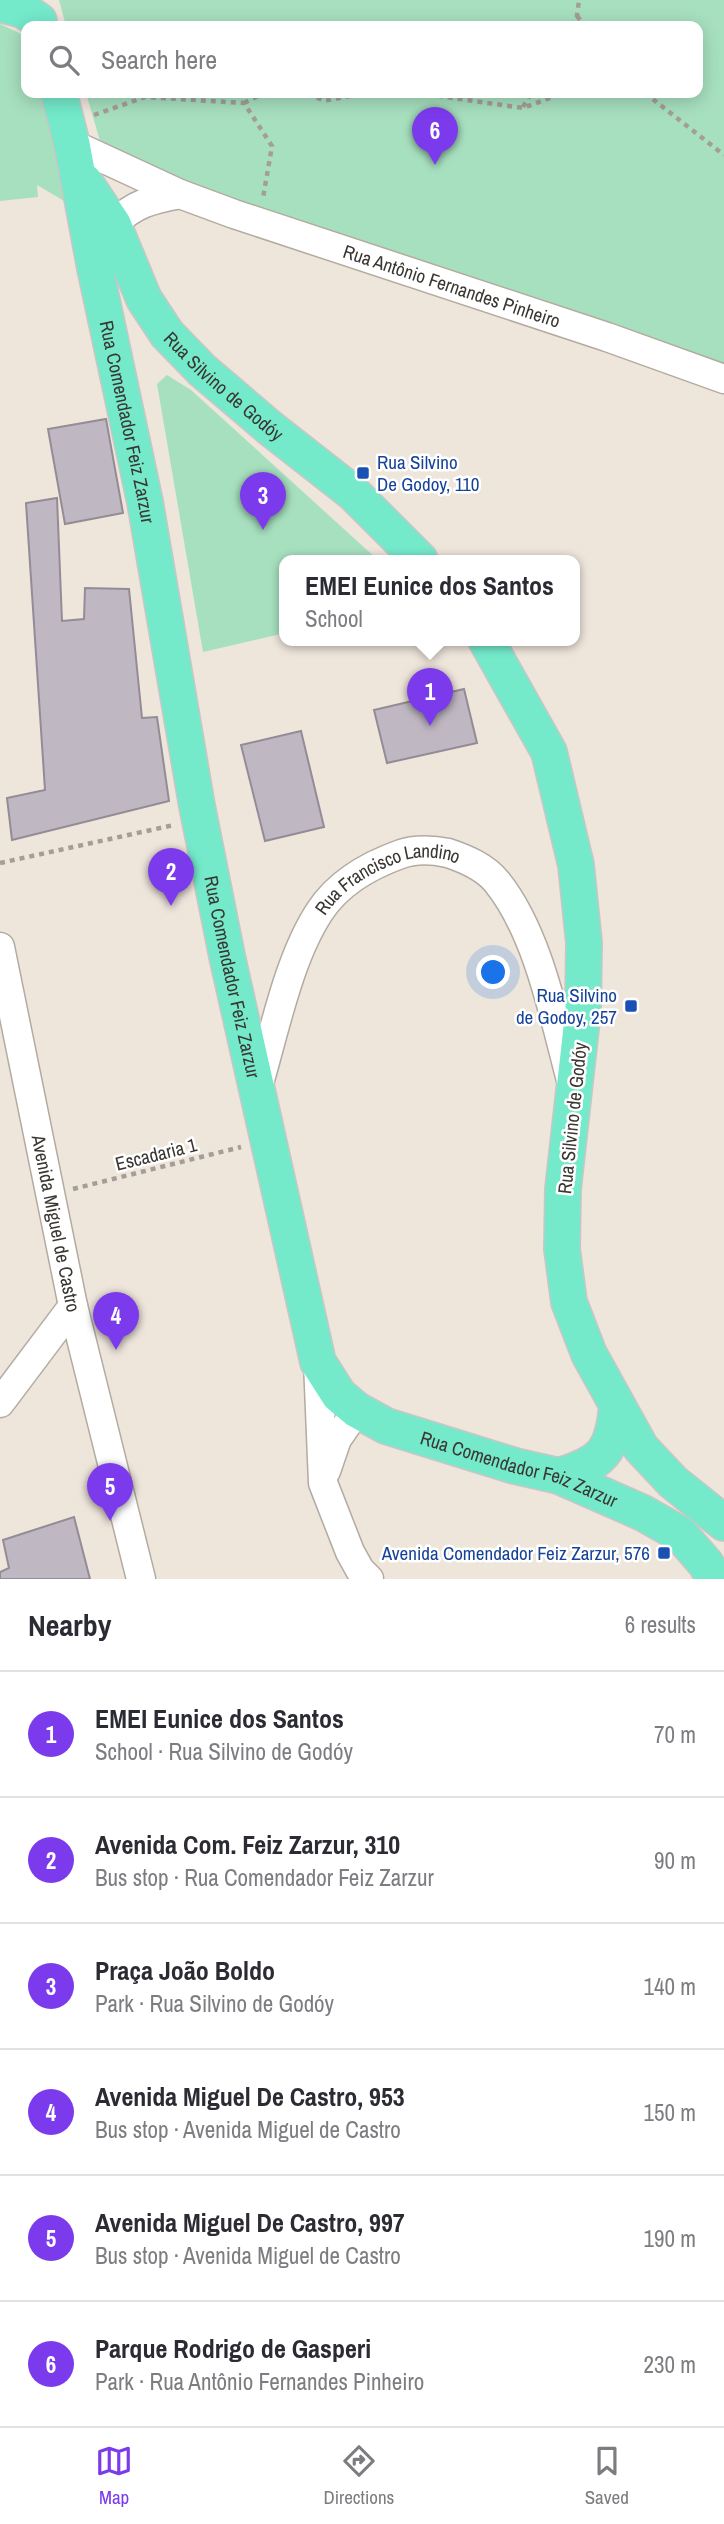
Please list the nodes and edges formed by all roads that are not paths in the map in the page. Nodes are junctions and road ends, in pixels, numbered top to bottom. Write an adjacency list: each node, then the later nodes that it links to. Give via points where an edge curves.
1 (0, 4): 2 (main road)
2 (37, 16)
3 (69, 133): 4 (street, Rua Antônio Fernandes Pinheiro); 5 (main road, Rua Silvino de Godóy); 7 (main road, Rua Comendador Feiz Zarzur)
4 (180, 194): 5 (street, via 141,203); 8 (street, Rua Antônio Fernandes Pinheiro)
5 (113, 224): 6 (main road, Rua Silvino de Godóy, via 144,299)
6 (177, 344): 7 (main road, via 159,337 141,340 125,350); 9 (main road, Rua Silvino de Godóy, via 270,428 353,493)
7 (116, 367): 12 (main road, Rua Comendador Feiz Zarzur, via 145,502 199,820)
8 (724, 379)
9 (415, 555)
10 (489, 646): 13 (main road, Rua Silvino de Godóy, via 549,752 576,865 584,943)
11 (0, 947): 14 (street, Avenida Miguel de Castro)
12 (257, 1090): 13 (street, Rua Francisco Landino, via 297,956 320,911 338,889 375,863 406,852 437,850 469,859 496,881 524,925); 15 (main road, Rua Comendador Feiz Zarzur)
13 (575, 1092): 17 (main road, Rua Silvino de Godóy, via 563,1189 562,1249 569,1302 589,1354)
14 (73, 1306): 16 (street); 22 (street, Avenida Miguel de Castro)
15 (318, 1362): 18 (main road, Rua Comendador Feiz Zarzur, via 339,1395); 20 (street)
16 (0, 1403)
17 (617, 1406): 19 (main road, via 609,1446 600,1457); 21 (main road, Rua Silvino de Godóy, via 641,1448 673,1482)
18 (357, 1410): 19 (main road, Rua Comendador Feiz Zarzur, via 386,1426); 20 (street, via 337,1439)
19 (559, 1476): 24 (main road, Rua Comendador Feiz Zarzur, via 680,1534)
20 (323, 1483): 23 (street, via 350,1552)
21 (722, 1522)
22 (141, 1579)
23 (369, 1579)
24 (714, 1579)

